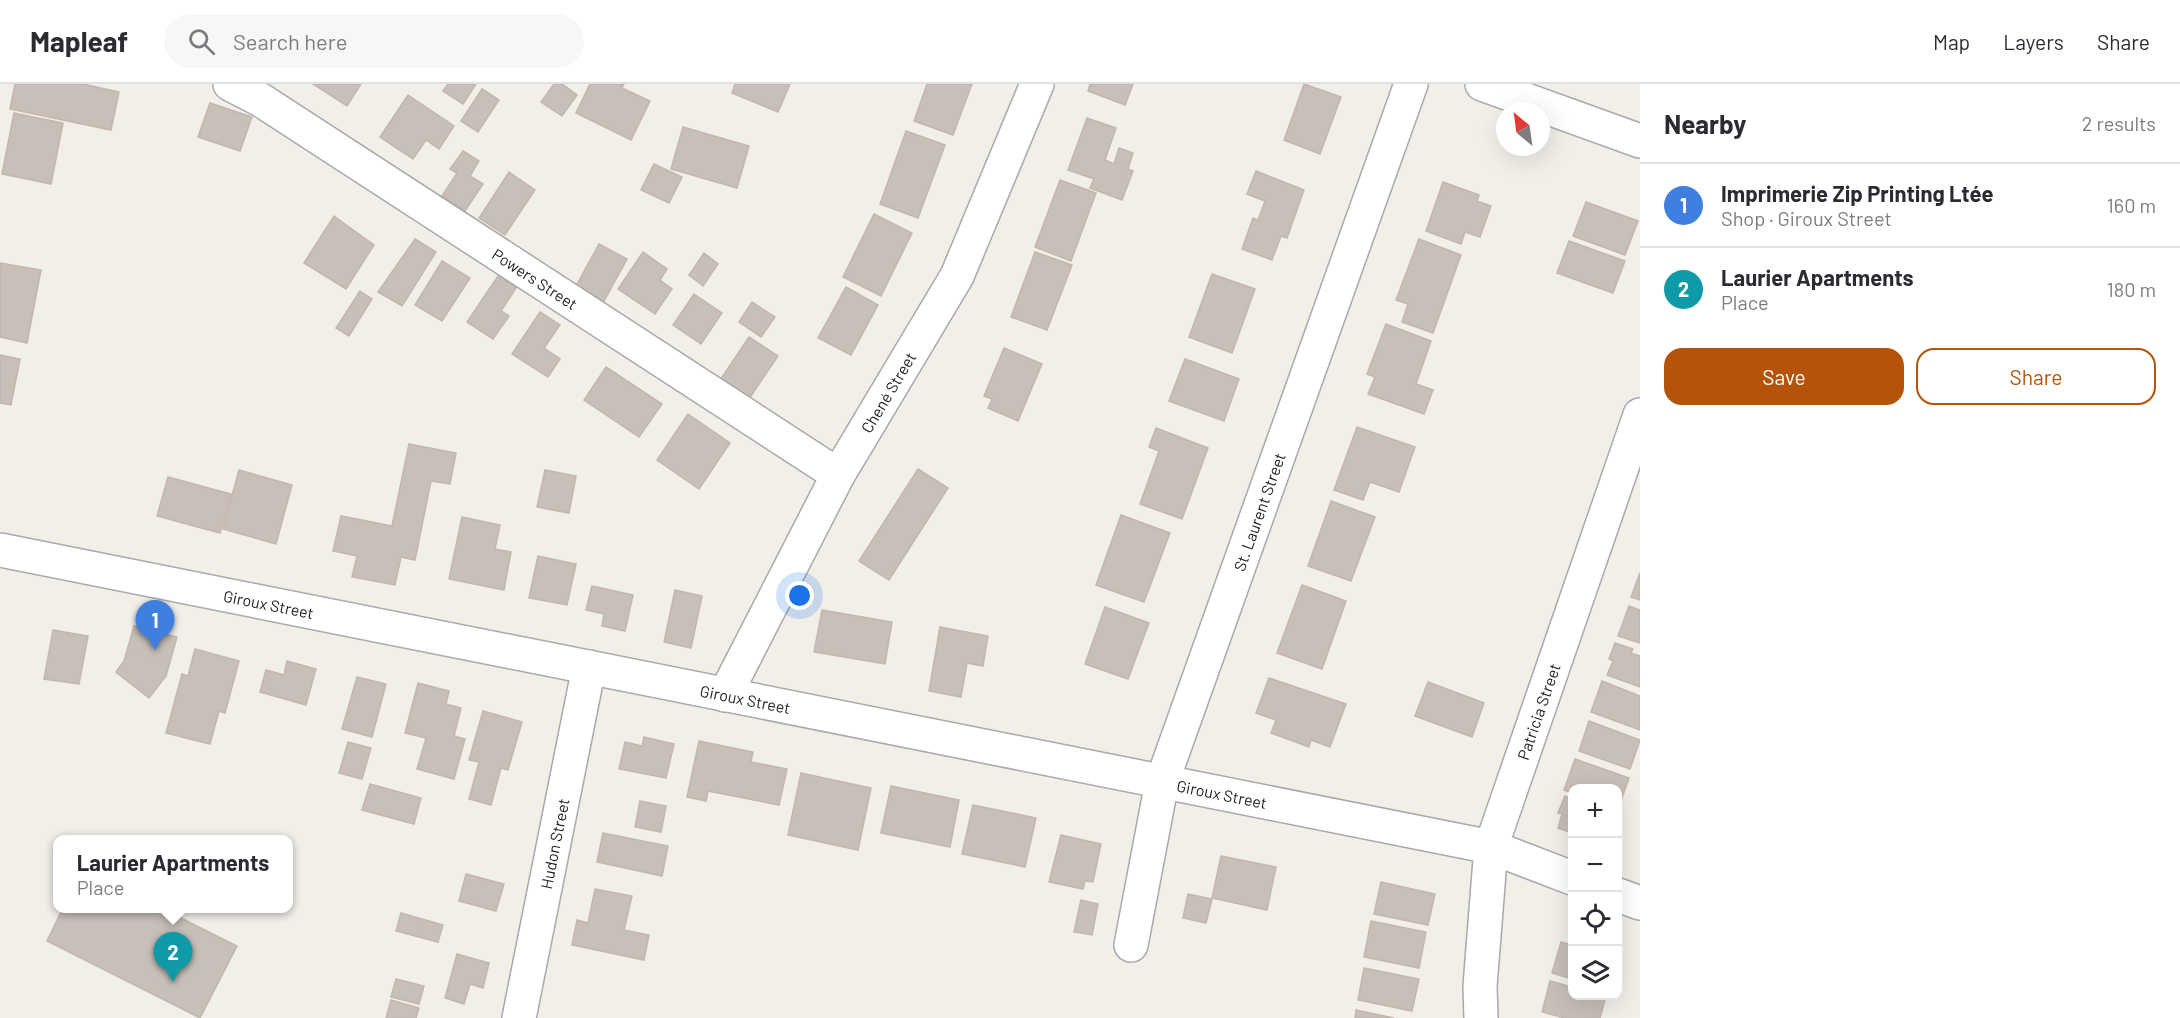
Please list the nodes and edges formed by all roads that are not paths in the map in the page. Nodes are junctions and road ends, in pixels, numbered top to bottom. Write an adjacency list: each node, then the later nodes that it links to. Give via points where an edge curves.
1 (230, 84): 7 (street, Powers Street, via 261,100)
2 (1037, 84): 7 (street, Chené Street, via 957,276)
3 (1411, 84): 11 (street, St. Laurent Street)
4 (1482, 84): 5 (street)
5 (1640, 141)
6 (1640, 415): 12 (street, Patricia Street)
7 (838, 475): 10 (street, Chené Street)
8 (0, 550): 9 (street, Giroux Street)
9 (589, 668): 10 (street, Giroux Street); 17 (street, Hudon Street)
10 (725, 695): 11 (street, Giroux Street)
11 (1162, 782): 12 (street, Giroux Street); 16 (street, St. Laurent Street)
12 (1491, 848): 13 (street, Giroux Street); 18 (street, Patricia Street)
13 (1568, 877)
14 (1622, 897): 15 (street)
15 (1640, 903)
16 (1131, 945)
17 (519, 1018)
18 (1481, 1018)

